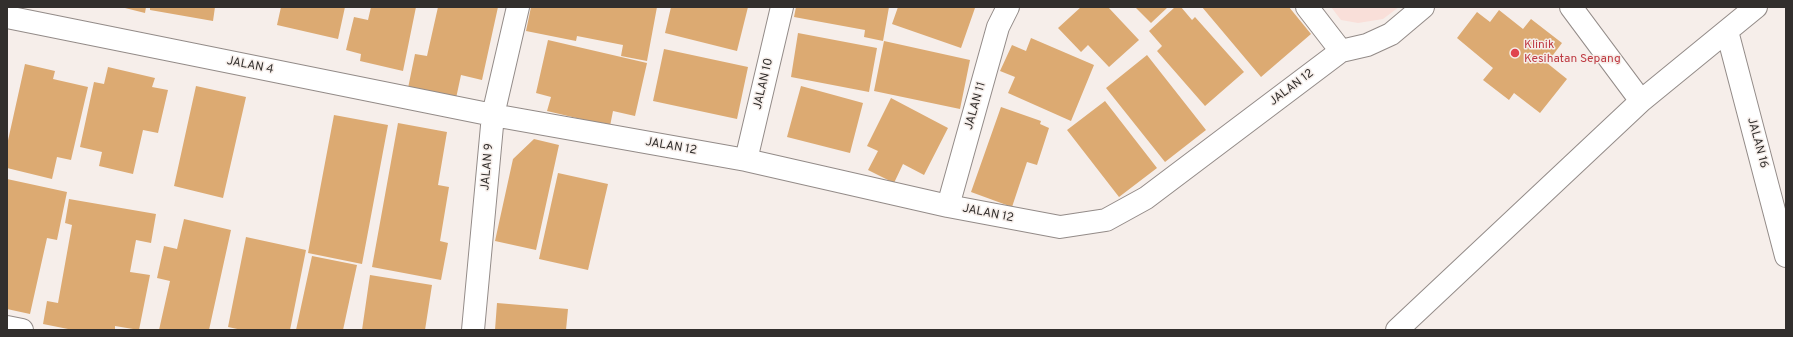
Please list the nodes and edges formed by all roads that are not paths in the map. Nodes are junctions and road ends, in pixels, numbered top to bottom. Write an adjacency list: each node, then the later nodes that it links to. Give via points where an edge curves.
1 (518, 7): 12 (street, JALAN 9)
2 (782, 7): 13 (street, JALAN 10)
3 (1008, 7): 14 (street, JALAN 11, via 998,27)
4 (1307, 7): 10 (street)
5 (1423, 7): 10 (street, JALAN 12, via 1391,34 1368,45)
6 (1571, 7): 11 (street)
7 (1756, 7): 9 (street)
8 (7, 17): 12 (street, JALAN 4)
9 (1727, 31): 11 (street); 15 (street, JALAN 16)
10 (1341, 51): 14 (street, JALAN 12, via 1146,198 1106,220 1060,228)
11 (1641, 102): 19 (street)
12 (493, 115): 13 (street, JALAN 12); 18 (street, JALAN 9)
13 (746, 160): 14 (street, JALAN 12)
14 (948, 206)
15 (1786, 256)
16 (7, 327): 17 (street)
17 (22, 330)
18 (473, 330)
19 (1396, 330)

